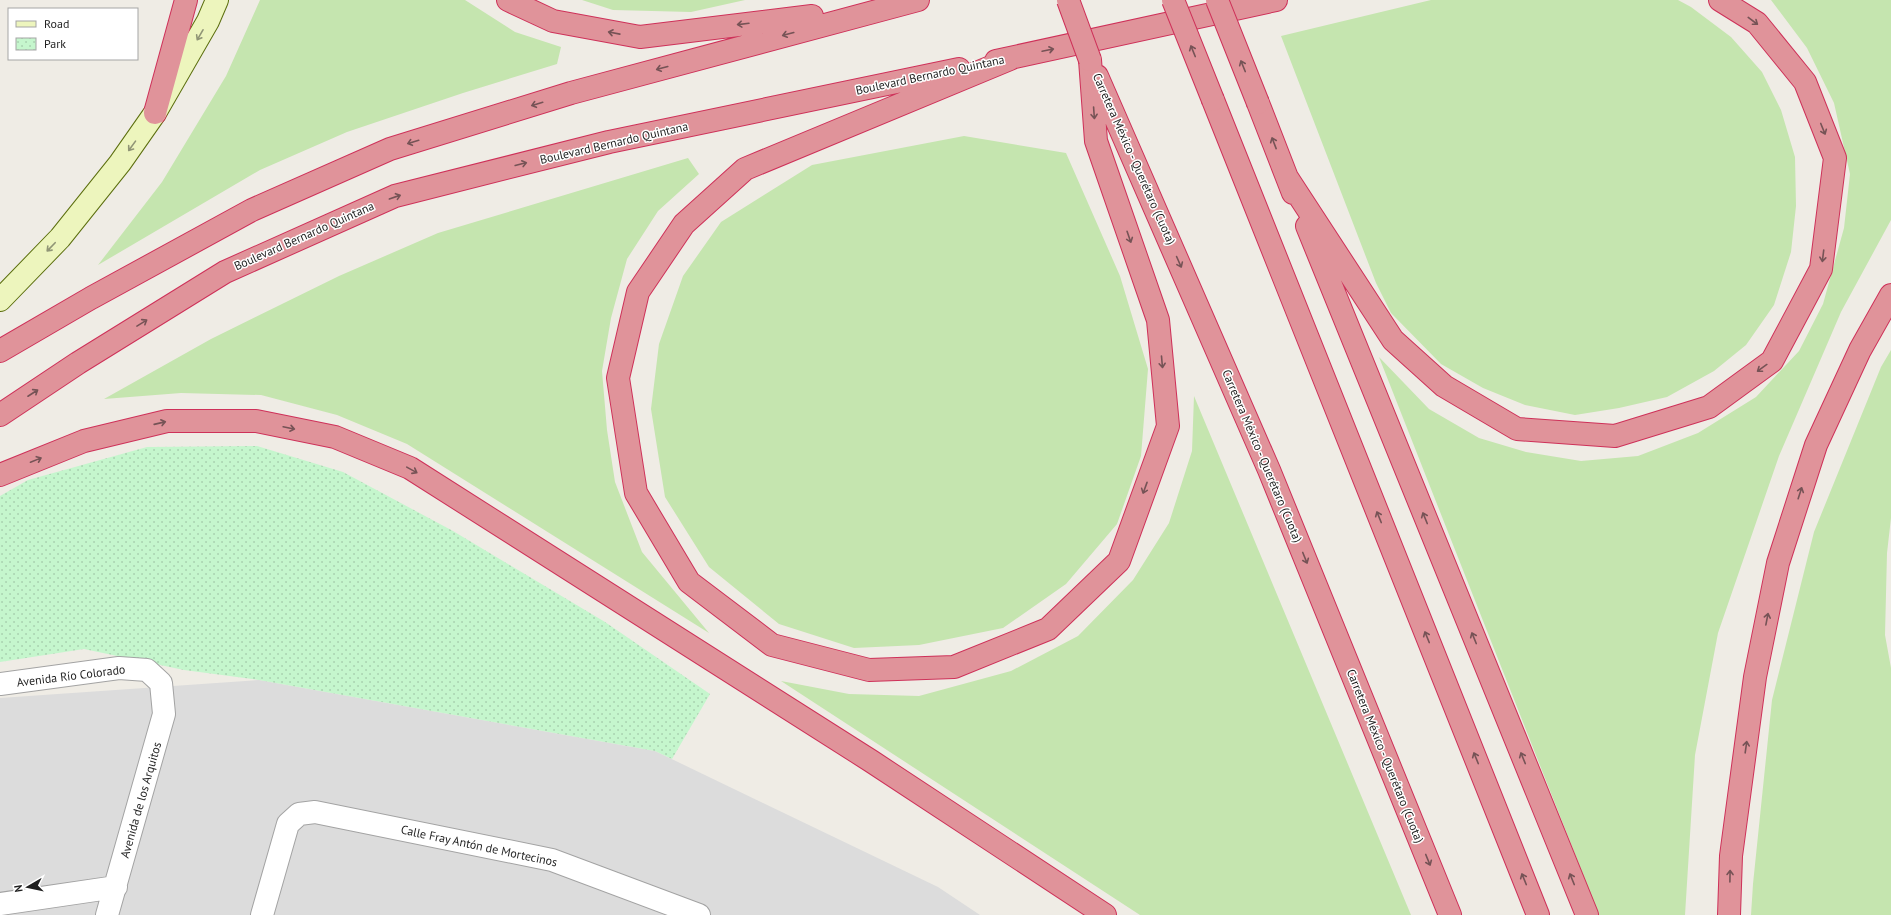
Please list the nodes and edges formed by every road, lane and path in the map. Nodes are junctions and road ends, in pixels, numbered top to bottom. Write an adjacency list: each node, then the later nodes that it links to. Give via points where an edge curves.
1 (186, 0): 13 (highway)
2 (217, 0): 13 (street, one-way to 13, via 208,21)
3 (508, 0): 10 (highway, one-way to 3, via 640,38 553,21)
4 (918, 0): 10 (highway)
5 (1068, 0): 12 (highway, Carretera México - Querétaro (Cuota), bridge)
6 (1173, 0): 29 (highway, one-way to 6, bridge)
7 (1217, 0): 14 (highway, one-way to 7, bridge)
8 (1276, 0): 11 (highway, Boulevard Bernardo Quintana, one-way to 8)
9 (1720, 0): 14 (highway, one-way to 14, via 1756,23 1805,82 1835,158 1821,269 1772,360 1709,407 1615,436 1517,429 1444,386 1393,340)
10 (893, 6): 17 (highway, one-way to 17, via 571,93 390,149 252,210)
11 (1010, 59): 12 (highway, one-way to 11, via 1096,141 1158,320 1168,426 1118,561 1048,629 954,667 869,670 772,645 689,582 636,493 618,378 638,292 684,224 744,169); 18 (highway, Boulevard Bernardo Quintana, one-way to 11, via 78,363 225,272 395,196 609,142)
12 (1090, 60): 28 (highway, Carretera México - Querétaro (Cuota), one-way to 28, via 1269,470)
13 (155, 113): 16 (street, one-way to 16, via 120,163 60,238)
14 (1288, 179): 30 (highway, one-way to 14)
15 (1891, 295): 31 (highway, one-way to 15, via 1731,856 1755,677 1778,563 1816,444 1860,350)
16 (0, 300)
17 (0, 351)
18 (0, 415)
19 (0, 474): 27 (highway, one-way to 27, via 84,441 167,421 256,421 335,437 410,468 871,761)
20 (161, 683): 21 (street, Avenida Río Colorado, via 147,670 119,668); 22 (street, Avenida de los Arquitos, via 164,714)
21 (0, 684)
22 (116, 887): 23 (street); 24 (street, Avenida de los Arquitos)
23 (0, 904)
24 (107, 915)
25 (262, 915): 26 (street, Calle Fray Antón de Mortecinos, via 288,824 299,814 315,812 552,860)
26 (699, 915)
27 (1105, 915)
28 (1450, 915)
29 (1538, 915)
30 (1587, 915)
31 (1729, 915)

